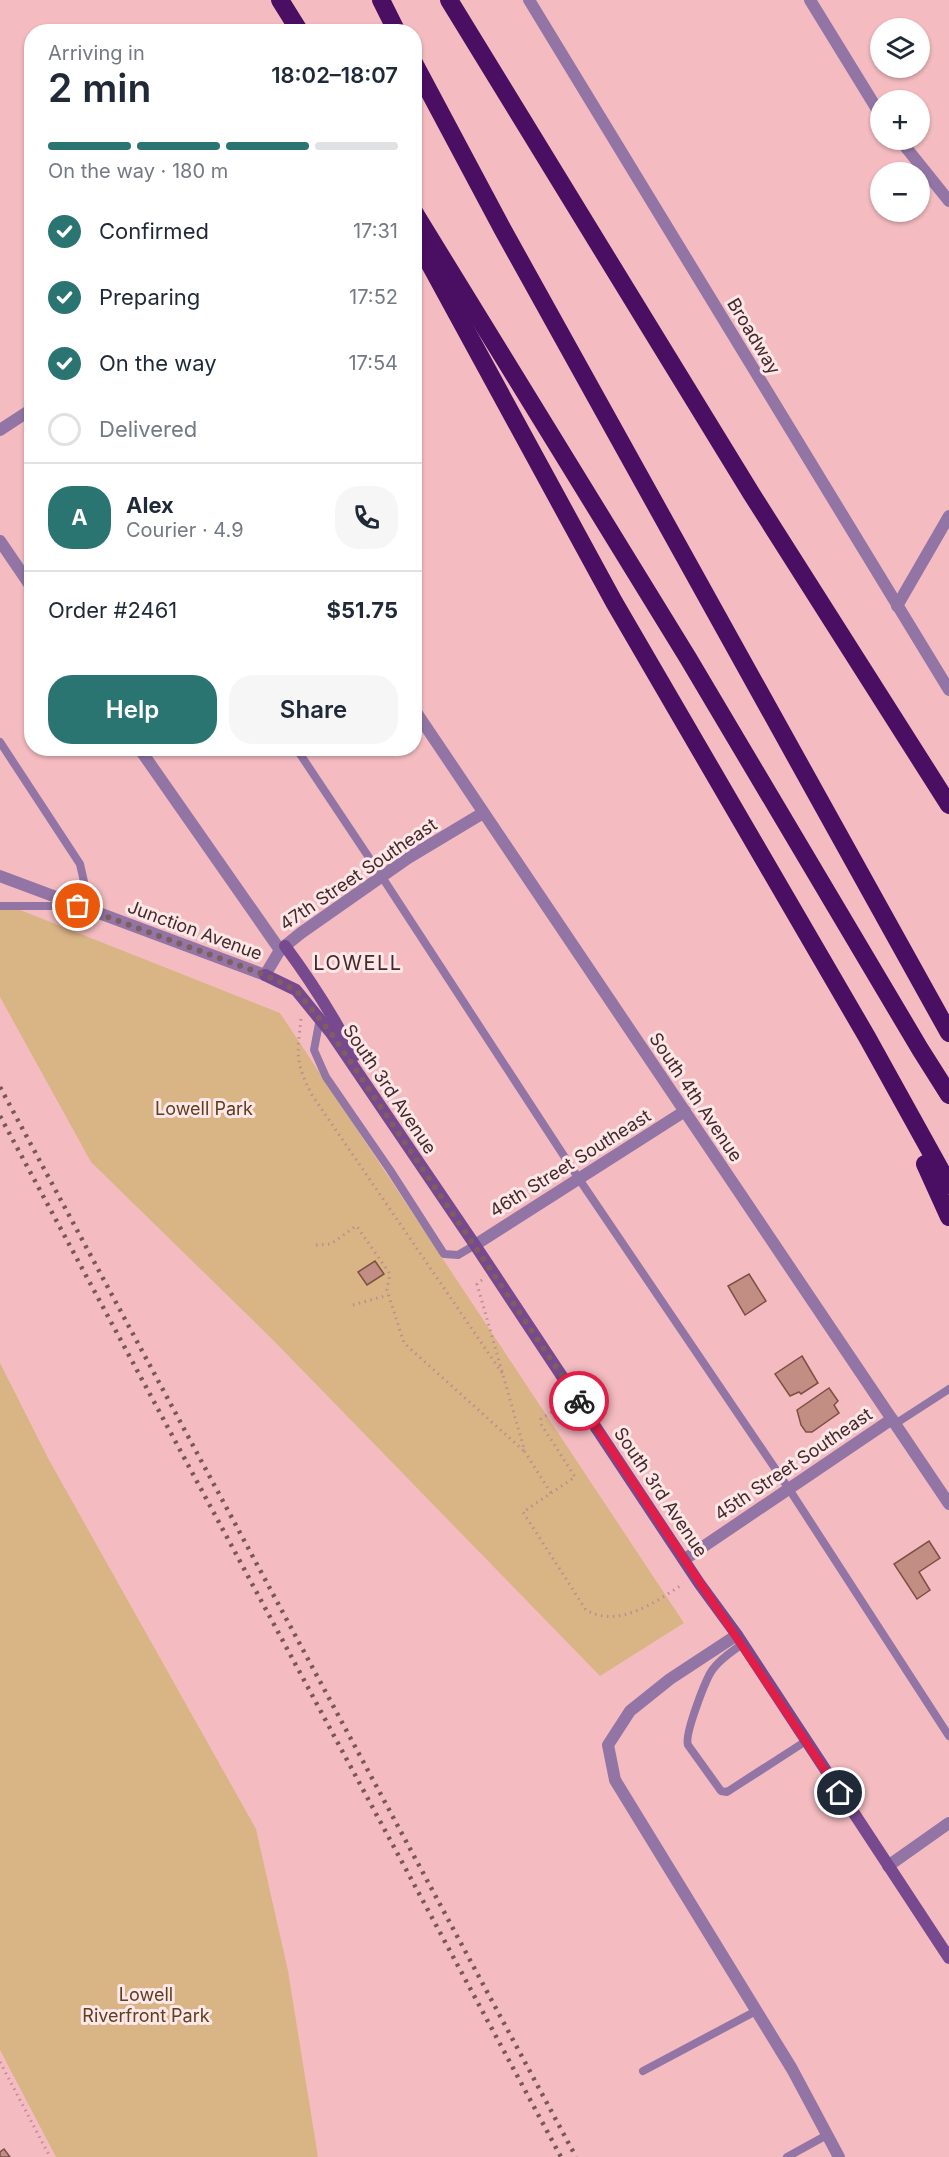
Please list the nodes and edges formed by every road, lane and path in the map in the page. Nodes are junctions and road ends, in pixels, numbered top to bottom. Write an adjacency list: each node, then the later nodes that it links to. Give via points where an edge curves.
1 (280, 0): 6 (highway)
2 (381, 0): 7 (highway)
3 (449, 0): 25 (highway, via 751,493)
4 (529, 0): 19 (street, Broadway)
5 (810, 0): 9 (street)
6 (295, 24)
7 (393, 24)
8 (422, 78): 35 (highway)
9 (870, 98)
10 (908, 150): 11 (street)
11 (949, 201)
12 (422, 225): 37 (highway, via 688,658)
13 (422, 250): 36 (highway, via 614,602)
14 (24, 415): 15 (street)
15 (0, 430)
16 (949, 516): 19 (street)
17 (0, 541): 18 (street)
18 (24, 576)
19 (897, 606): 20 (street, Broadway)
20 (949, 690)
21 (422, 722): 26 (street, South 4th Avenue)
22 (0, 742): 30 (lane, via 80,864 87,895)
23 (145, 756): 31 (street)
24 (301, 756): 28 (lane)
25 (949, 806)
26 (483, 813): 28 (street, 47th Street Southeast); 41 (street, South 4th Avenue)
27 (0, 876): 30 (street, Junction Avenue)
28 (382, 877): 31 (street, 47th Street Southeast); 42 (lane)
29 (0, 906): 30 (lane)
30 (78, 906): 32 (street, Junction Avenue)
31 (282, 948): 32 (street, 47th Street Southeast); 39 (main road, via 312,982)
32 (265, 975): 33 (main road, South 3rd Avenue, via 296,990)
33 (303, 999): 34 (main road, South 3rd Avenue); 50 (path, via 297,1053 312,1095)
34 (320, 1018): 39 (main road, South 3rd Avenue); 46 (lane, via 314,1050 326,1077 444,1254 458,1256)
35 (949, 1033)
36 (867, 1037): 43 (highway); 44 (highway)
37 (920, 1049): 38 (highway); 40 (highway)
38 (949, 1095)
39 (378, 1102): 46 (main road, South 3rd Avenue)
40 (949, 1105)
41 (685, 1111): 42 (street, 46th Street Southeast); 53 (street, South 4th Avenue)
42 (579, 1179): 46 (street, 46th Street Southeast); 55 (lane)
43 (949, 1185)
44 (949, 1217)
45 (316, 1245): 48 (path, via 331,1244 356,1226 390,1274)
46 (475, 1245): 47 (main road, South 3rd Avenue)
47 (494, 1274): 50 (path, via 477,1284); 52 (main road, South 3rd Avenue)
48 (388, 1295): 49 (path); 54 (path, via 404,1343)
49 (353, 1305)
50 (503, 1376): 54 (path)
51 (949, 1389): 53 (lane)
52 (576, 1396): 56 (path, via 541,1419 543,1429 575,1477); 58 (main road, South 3rd Avenue)
53 (893, 1422): 55 (street, 45th Street Southeast); 57 (street, South 4th Avenue)
54 (525, 1452): 56 (path)
55 (789, 1489): 58 (street, 45th Street Southeast); 61 (lane)
56 (551, 1493): 59 (path, via 523,1512 586,1610 597,1616 633,1613)
57 (949, 1504)
58 (685, 1560): 59 (main road, South 3rd Avenue)
59 (695, 1576): 60 (main road, South 3rd Avenue)
60 (739, 1639): 62 (main road, South 3rd Avenue); 62 (lane, via 713,1669 686,1742 721,1791 727,1792); 66 (street, via 670,1679 630,1711 608,1745 615,1780)
61 (949, 1736)
62 (806, 1741): 64 (main road, South 3rd Avenue)
63 (949, 1824): 64 (street)
64 (888, 1866): 65 (main road, South 3rd Avenue)
65 (949, 1958)
66 (756, 2011): 68 (lane); 69 (street)
67 (0, 2062): 70 (path)
68 (643, 2071)
69 (827, 2135): 71 (lane); 72 (street)
70 (50, 2157)
71 (787, 2157)
72 (839, 2157)

